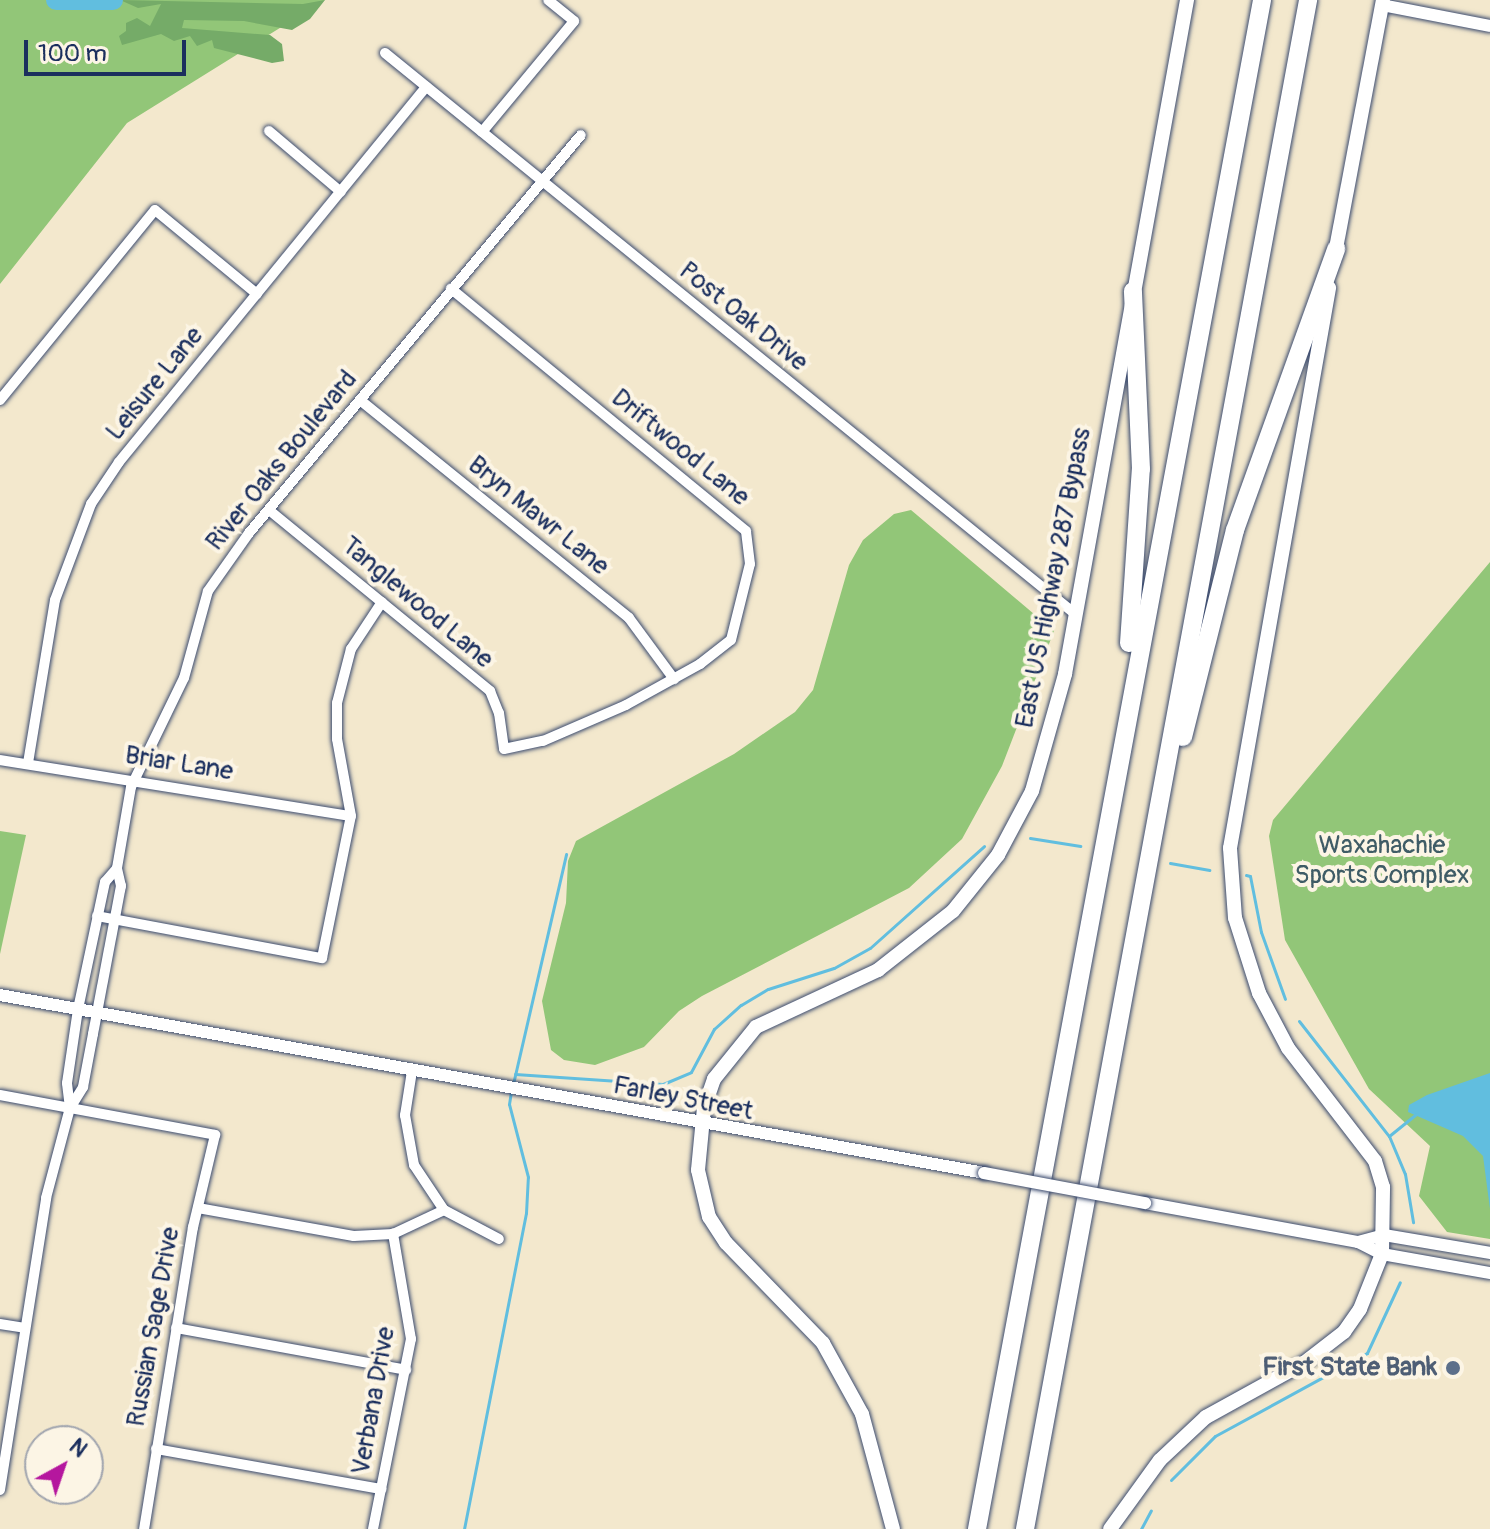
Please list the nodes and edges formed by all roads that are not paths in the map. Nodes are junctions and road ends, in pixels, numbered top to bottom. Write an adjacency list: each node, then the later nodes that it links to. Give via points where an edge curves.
1 (548, 0): 10 (street, via 574,21)
2 (1187, 0): 16 (main road, East US Highway 287 Bypass)
3 (1262, 0): 24 (highway)
4 (1308, 0): 29 (highway)
5 (1382, 3): 6 (street); 14 (main road)
6 (1490, 26)
7 (385, 53): 8 (street, Post Oak Drive)
8 (426, 87): 10 (street, Post Oak Drive); 13 (street, Leisure Lane)
9 (269, 131): 13 (street)
10 (482, 132): 12 (street, Post Oak Drive)
11 (581, 135): 12 (street, River Oaks Boulevard)
12 (544, 182): 15 (street, River Oaks Boulevard); 22 (street, Post Oak Drive)
13 (341, 192): 17 (street, Leisure Lane)
14 (1336, 249): 29 (highway, via 1252,479 1173,776); 44 (main road, via 1230,848 1235,918 1259,993 1288,1048 1375,1161 1383,1187)
15 (451, 289): 19 (street, River Oaks Boulevard); 23 (street, Driftwood Lane, via 746,531 750,564 735,633 711,657)
16 (1133, 291): 22 (main road, East US Highway 287 Bypass); 24 (highway, via 1141,469)
17 (257, 294): 18 (street, via 155,210); 27 (street, Leisure Lane, via 91,504 55,600)
18 (0, 400)
19 (360, 400): 20 (street, River Oaks Boulevard); 23 (street, Bryn Mawr Lane, via 629,618)
20 (269, 510): 21 (street, Tanglewood Lane); 28 (street, River Oaks Boulevard, via 208,591 184,678)
21 (382, 602): 25 (street, Tanglewood Lane, via 490,691); 30 (street, via 351,649 337,703 337,739)
22 (1074, 613): 40 (main road, East US Highway 287 Bypass, via 1046,752 998,855 953,911 878,970 756,1027 714,1079)
23 (674, 679): 25 (street, Driftwood Lane, via 543,741)
24 (1123, 739): 60 (highway)
25 (504, 749)
26 (0, 760): 27 (street, Briar Lane)
27 (28, 763): 28 (street, Briar Lane)
28 (134, 779): 30 (street, Briar Lane); 31 (street, River Oaks Boulevard)
29 (1158, 803): 61 (highway)
30 (351, 816): 33 (street, via 322,958)
31 (117, 868): 32 (street, River Oaks Boulevard, via 105,882); 33 (street, River Oaks Boulevard, via 121,886)
32 (97, 916): 33 (street); 35 (street, River Oaks Boulevard)
33 (114, 921): 36 (street, River Oaks Boulevard)
34 (0, 995): 35 (street, Farley Street)
35 (78, 1009): 36 (street, Farley Street); 39 (street, River Oaks Boulevard, via 67,1083)
36 (95, 1012): 37 (street, Farley Street); 39 (street, River Oaks Boulevard, via 83,1087)
37 (412, 1071): 40 (street, Farley Street); 42 (street, via 405,1115 408,1141 414,1165)
38 (0, 1095): 39 (street)
39 (70, 1108): 41 (street, Russian Sage Drive, via 215,1135); 51 (street, River Oaks Boulevard, via 46,1198)
40 (703, 1126): 46 (street, Farley Street, bridge); 59 (main road, East US Highway 287 Bypass, via 698,1170 709,1217 726,1243 823,1343 862,1414)
41 (198, 1208): 43 (street, via 354,1236); 52 (street, Russian Sage Drive)
42 (444, 1210): 43 (street); 45 (street)
43 (393, 1234): 53 (street, Verbana Drive, via 411,1318)
44 (1384, 1235): 46 (street); 47 (street); 48 (main road)
45 (499, 1239)
46 (1358, 1242): 48 (street)
47 (1490, 1253)
48 (1382, 1254): 49 (street); 62 (main road, via 1360,1309 1344,1332 1304,1363 1206,1417 1160,1460)
49 (1490, 1273)
50 (0, 1324): 51 (street)
51 (25, 1328): 56 (street, River Oaks Boulevard)
52 (176, 1328): 53 (street); 54 (street, Russian Sage Drive)
53 (406, 1370): 55 (street, Verbana Drive)
54 (156, 1449): 55 (street); 57 (street, Russian Sage Drive)
55 (381, 1489): 58 (street, Verbana Drive)
56 (0, 1490)
57 (144, 1529)
58 (373, 1529)
59 (893, 1529)
60 (977, 1529)
61 (1025, 1529)
62 (1110, 1529)

